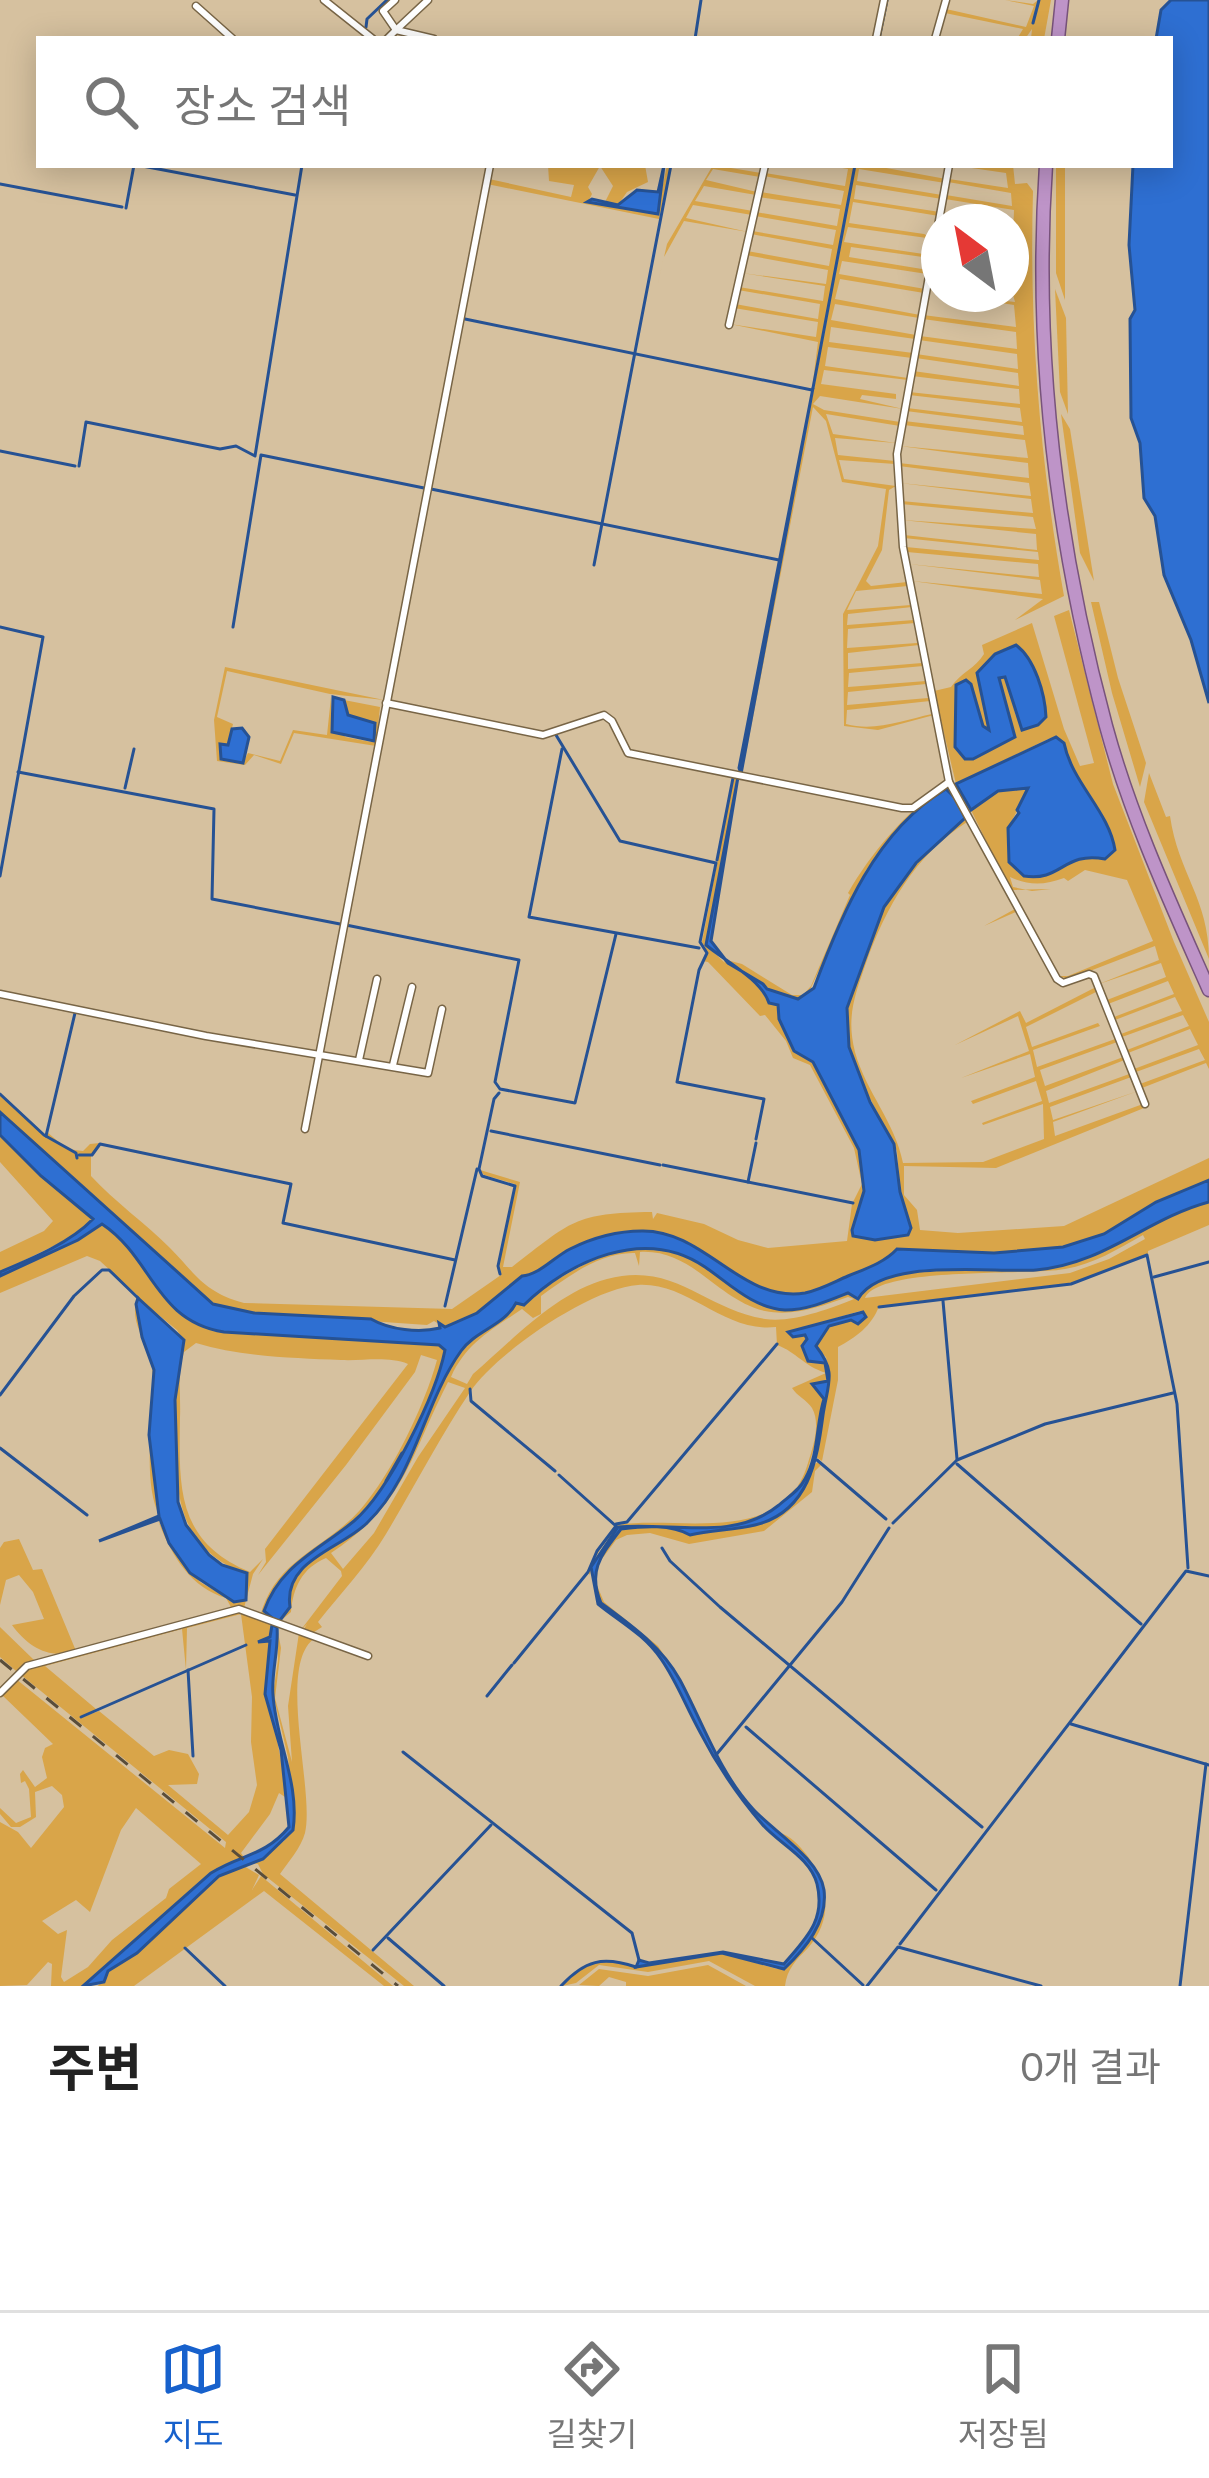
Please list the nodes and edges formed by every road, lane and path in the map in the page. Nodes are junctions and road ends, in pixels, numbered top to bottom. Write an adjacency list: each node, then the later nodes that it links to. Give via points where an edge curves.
1 (324, 0): 10 (street)
2 (395, 0): 8 (street, via 383,11)
3 (428, 0): 8 (street)
4 (884, 0): 13 (street)
5 (946, 0): 14 (street)
6 (1062, 0): 15 (highway)
7 (196, 6): 9 (street)
8 (396, 30): 11 (street); 12 (street)
9 (229, 36)
10 (369, 36)
11 (390, 36)
12 (421, 36)
13 (877, 36)
14 (936, 36)
15 (1058, 36)
16 (489, 168): 21 (street)
17 (764, 168): 20 (street)
18 (948, 168): 22 (street, via 897,461 903,547)
19 (1046, 168): 25 (highway, via 1041,248 1050,434 1080,612 1145,842)
20 (729, 325)
21 (386, 703): 22 (street, via 543,735 604,715 628,753 902,808); 28 (street)
22 (949, 782): 31 (street, via 1057,979 1096,980)
23 (377, 979): 29 (street)
24 (412, 987): 30 (street)
25 (1209, 990)
26 (0, 994): 28 (street)
27 (442, 1009): 30 (street, via 428,1073)
28 (317, 1057): 29 (street); 32 (street)
29 (359, 1060): 30 (street)
30 (393, 1065)
31 (1145, 1104)
32 (305, 1130)
33 (368, 1656): 34 (street, via 233,1610 27,1666)
34 (0, 1693)

